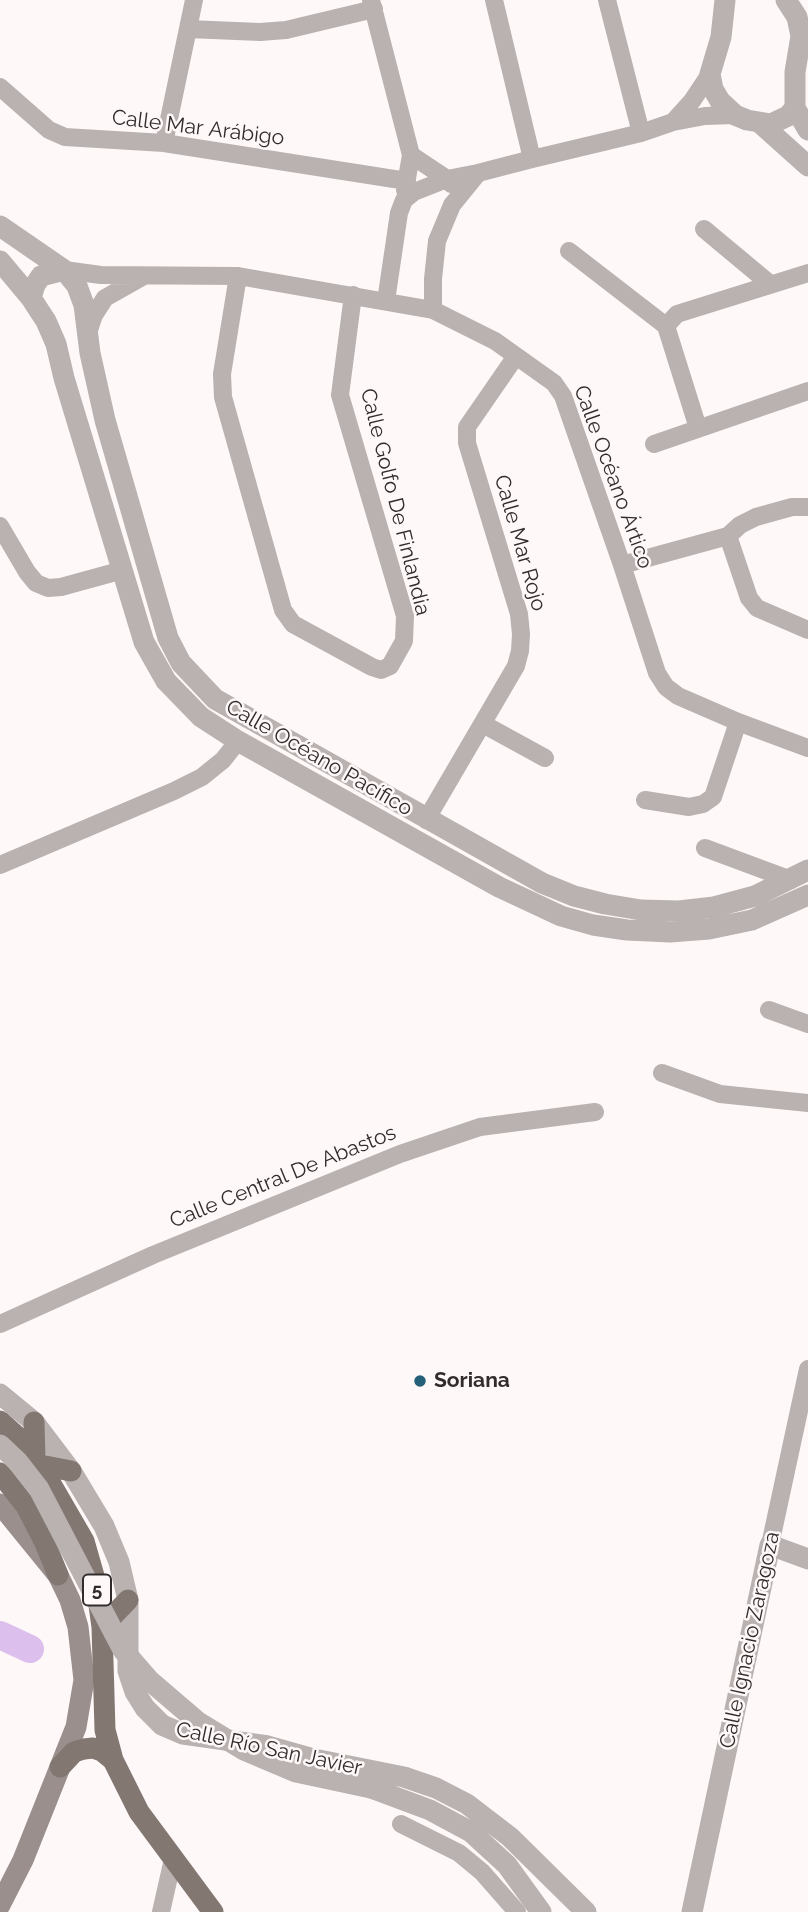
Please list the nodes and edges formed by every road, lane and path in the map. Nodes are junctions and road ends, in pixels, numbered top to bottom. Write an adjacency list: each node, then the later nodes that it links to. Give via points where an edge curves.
1 (194, 0): 8 (street)
2 (494, 0): 20 (street)
3 (607, 0): 17 (street)
4 (725, 0): 10 (street, via 721,37)
5 (786, 0): 7 (street); 9 (street, via 797,17)
6 (372, 4): 8 (street, via 286,30); 19 (street)
7 (808, 6)
8 (188, 29): 18 (street)
9 (803, 51): 12 (street, via 795,72)
10 (709, 74): 13 (street, via 720,101); 14 (street)
11 (0, 87): 18 (street, Calle Mar Arábigo, via 49,130 65,137)
12 (794, 108): 15 (street, via 781,121); 16 (street)
13 (735, 115): 14 (street); 15 (street)
14 (673, 122): 17 (street)
15 (760, 123): 21 (street)
16 (808, 130)
17 (641, 134): 20 (street)
18 (164, 144): 24 (street, Calle Mar Arábigo)
19 (411, 155): 23 (street); 24 (street)
20 (532, 159): 22 (street)
21 (808, 166)
22 (478, 173): 23 (street); 25 (street)
23 (447, 179): 25 (street); 26 (street)
24 (407, 181): 26 (street)
25 (460, 194): 39 (street, via 437,241)
26 (404, 200): 38 (street)
27 (0, 226): 31 (street, Calle Océano Pacífico)
28 (704, 229): 35 (street)
29 (569, 251): 40 (street)
30 (0, 261): 37 (street, Calle Océano Pacífico)
31 (64, 270): 33 (street, Calle Océano Ártico); 37 (street, via 41,276); 41 (street, Calle Océano Pacífico, via 84,305)
32 (808, 273): 35 (street)
33 (148, 274): 34 (street, Calle Océano Ártico); 41 (street, via 105,298)
34 (238, 276): 36 (street, Calle Océano Ártico); 36 (street, Calle Golfo De Finlandia, via 222,374 223,397 283,610 293,624 381,670 390,666 404,641 405,616 340,395)
35 (770, 284): 40 (street, via 677,314)
36 (353, 295): 38 (street, Calle Océano Ártico)
37 (32, 298): 42 (street, Calle Océano Pacífico)
38 (386, 301): 39 (street, Calle Océano Ártico)
39 (433, 310): 43 (street, Calle Océano Ártico)
40 (666, 326): 45 (street)
41 (87, 335): 42 (street, via 74,347); 59 (street, Calle Océano Pacífico, via 105,420 168,638 181,663 215,699)
42 (56, 344): 51 (street, Calle Océano Pacífico)
43 (516, 356): 50 (street, Calle Océano Ártico, via 554,383 563,396); 54 (street, Calle Mar Rojo, via 467,428 467,443 519,614 521,634 516,666)
44 (808, 391): 45 (street)
45 (698, 428): 46 (street)
46 (654, 444)
47 (808, 507): 49 (street, via 756,517)
48 (0, 526): 51 (street, via 27,572 48,589)
49 (729, 536): 50 (street); 52 (street, via 749,598 757,608)
50 (622, 565): 53 (street, Calle Océano Ártico, via 657,673 666,687)
51 (123, 570): 55 (street, Calle Océano Pacífico, via 144,642 166,681 201,717)
52 (808, 630)
53 (738, 722): 56 (street, Calle Océano Ártico); 58 (street, via 713,797 689,807)
54 (483, 724): 57 (street); 59 (street, Calle Mar Rojo)
55 (238, 741): 61 (street, via 202,778); 63 (street, Calle Océano Pacífico, via 499,887 561,916 593,925 670,932 709,929 752,920)
56 (808, 748)
57 (545, 758)
58 (645, 800)
59 (426, 820): 62 (street, Calle Océano Pacífico, via 542,883 574,896 641,910 714,906 755,896)
60 (705, 848): 62 (street)
61 (0, 864)
62 (799, 875)
63 (808, 895)
64 (769, 1010): 65 (street)
65 (808, 1024)
66 (662, 1073): 67 (street, via 720,1094)
67 (808, 1103)
68 (595, 1112): 69 (street, Calle Central De Abastos, via 480,1127 400,1154 153,1255)
69 (0, 1324)
70 (808, 1369): 79 (street, Calle Ignacio Zaragoza)
71 (0, 1394): 72 (street, Calle Río San Javier)
72 (34, 1422): 74 (main road); 75 (street, Calle Río San Javier)
73 (4, 1433): 74 (main road, 5); 94 (street, Calle Río San Javier, bridge, via 39,1489 123,1650 149,1680 198,1722 244,1750 296,1772 370,1788 430,1810 471,1832 508,1866)
74 (38, 1462): 75 (main road); 78 (main road, 5)
75 (71, 1471): 82 (street, Calle Río San Javier, via 104,1527)
76 (0, 1473): 81 (main road, via 26,1506)
77 (0, 1504): 81 (main road)
78 (84, 1541): 82 (street); 83 (main road, 5, via 96,1583)
79 (771, 1545): 80 (street); 96 (street, Calle Ignacio Zaragoza)
80 (808, 1559)
81 (58, 1575): 86 (main road, via 78,1627 84,1680 76,1727)
82 (126, 1592): 83 (main road); 84 (street, Calle Río San Javier)
83 (102, 1632): 84 (main road); 85 (main road, 5, via 105,1730)
84 (128, 1671): 95 (street, Calle Río San Javier, via 145,1708 162,1725 183,1734 268,1746 404,1777 467,1804 510,1837)
85 (113, 1759): 86 (main road, via 102,1751 84,1749 74,1752); 88 (main road, via 139,1812)
86 (60, 1767): 91 (main road)
87 (401, 1824): 93 (street, via 459,1853)
88 (173, 1859): 89 (main road); 90 (street)
89 (186, 1877): 90 (street); 92 (main road)
90 (163, 1904)
91 (0, 1905)
92 (213, 1912)
93 (517, 1912)
94 (541, 1912)
95 (586, 1912)
96 (692, 1912)

